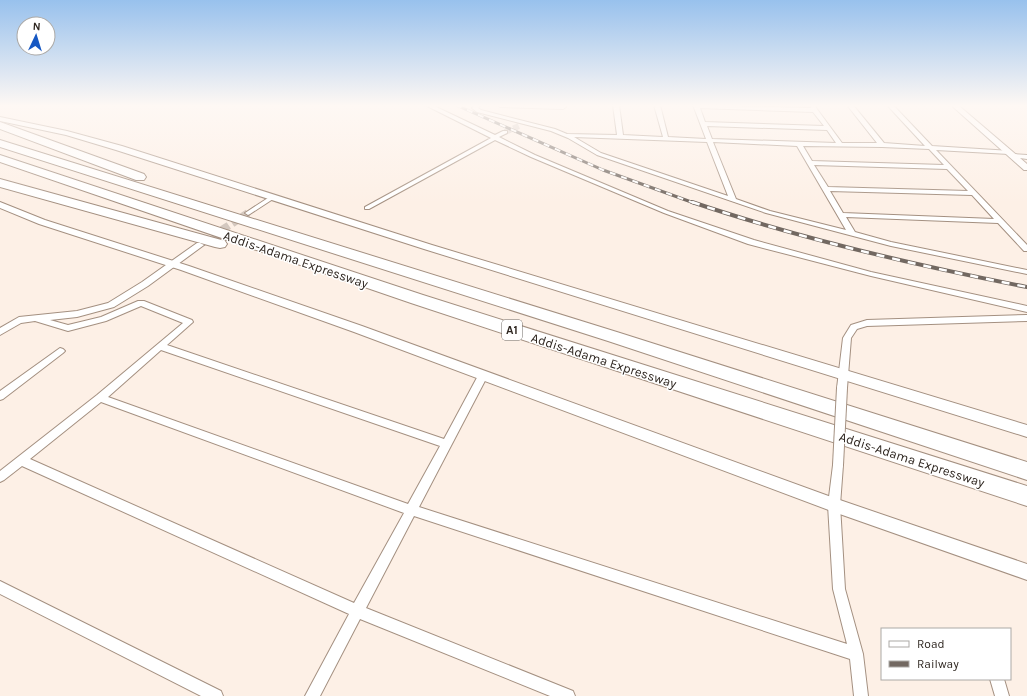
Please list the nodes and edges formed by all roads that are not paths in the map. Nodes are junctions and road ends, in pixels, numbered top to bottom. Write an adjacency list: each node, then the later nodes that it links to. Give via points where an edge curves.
1 (35, 137): 34 (highway)
2 (83, 137): 29 (street)
3 (494, 137): 32 (street)
4 (495, 137): 42 (street, via 666,212 751,242 871,274)
5 (571, 137): 30 (street, via 599,154)
6 (631, 137): 13 (street)
7 (710, 137): 14 (street)
8 (836, 137): 17 (street)
9 (876, 137): 18 (street)
10 (921, 137): 19 (street)
11 (992, 137): 20 (street)
12 (1004, 137): 21 (street)
13 (666, 139): 14 (street)
14 (711, 141): 16 (street); 30 (street)
15 (0, 143): 34 (highway, Addis-Adama Expressway / A1)
16 (799, 144): 17 (street); 23 (street)
17 (841, 144): 18 (street)
18 (882, 145): 19 (street)
19 (930, 147): 20 (street); 24 (street)
20 (1011, 154): 21 (street); 25 (street)
21 (1027, 157)
22 (0, 158): 41 (highway, Addis-Adama Expressway / A1)
23 (810, 163): 24 (street); 27 (street)
24 (950, 167): 28 (street)
25 (1027, 168)
26 (0, 183): 41 (highway)
27 (826, 189): 28 (street); 33 (street)
28 (974, 193): 35 (street)
29 (271, 198): 34 (street); 48 (street)
30 (733, 201): 36 (street)
31 (0, 205): 39 (street, via 42,222)
32 (367, 208)
33 (841, 215): 35 (street); 36 (street)
34 (252, 218): 55 (highway, Addis-Adama Expressway / A1)
35 (1000, 221): 38 (street)
36 (852, 234): 40 (street)
37 (200, 245): 39 (street)
38 (1027, 249)
39 (172, 264): 43 (street, via 111,305 77,314); 49 (street)
40 (1027, 272)
41 (354, 278): 57 (highway, Addis-Adama Expressway / A1)
42 (1027, 309)
43 (34, 318): 45 (street, via 19,320); 46 (street, via 68,328 102,319 141,303 189,322)
44 (1027, 318): 48 (street, via 867,323 854,328 847,338)
45 (0, 332)
46 (160, 346): 51 (street); 53 (street)
47 (60, 351): 50 (street)
48 (843, 374): 52 (street); 58 (street, bridge)
49 (483, 375): 53 (street); 58 (street)
50 (0, 396)
51 (100, 398): 54 (street); 59 (street)
52 (1027, 431)
53 (446, 444): 59 (street)
54 (21, 460): 56 (street); 62 (street)
55 (1027, 471)
56 (0, 477)
57 (1027, 496)
58 (834, 505): 60 (street); 63 (street, via 839,590)
59 (411, 510): 62 (street); 63 (street)
60 (1027, 572)
61 (0, 587): 65 (street)
62 (357, 611): 66 (street); 67 (street)
63 (856, 654): 68 (street)
64 (997, 680): 69 (street)
65 (216, 696)
66 (312, 696)
67 (568, 696)
68 (861, 696)
69 (1002, 696)

